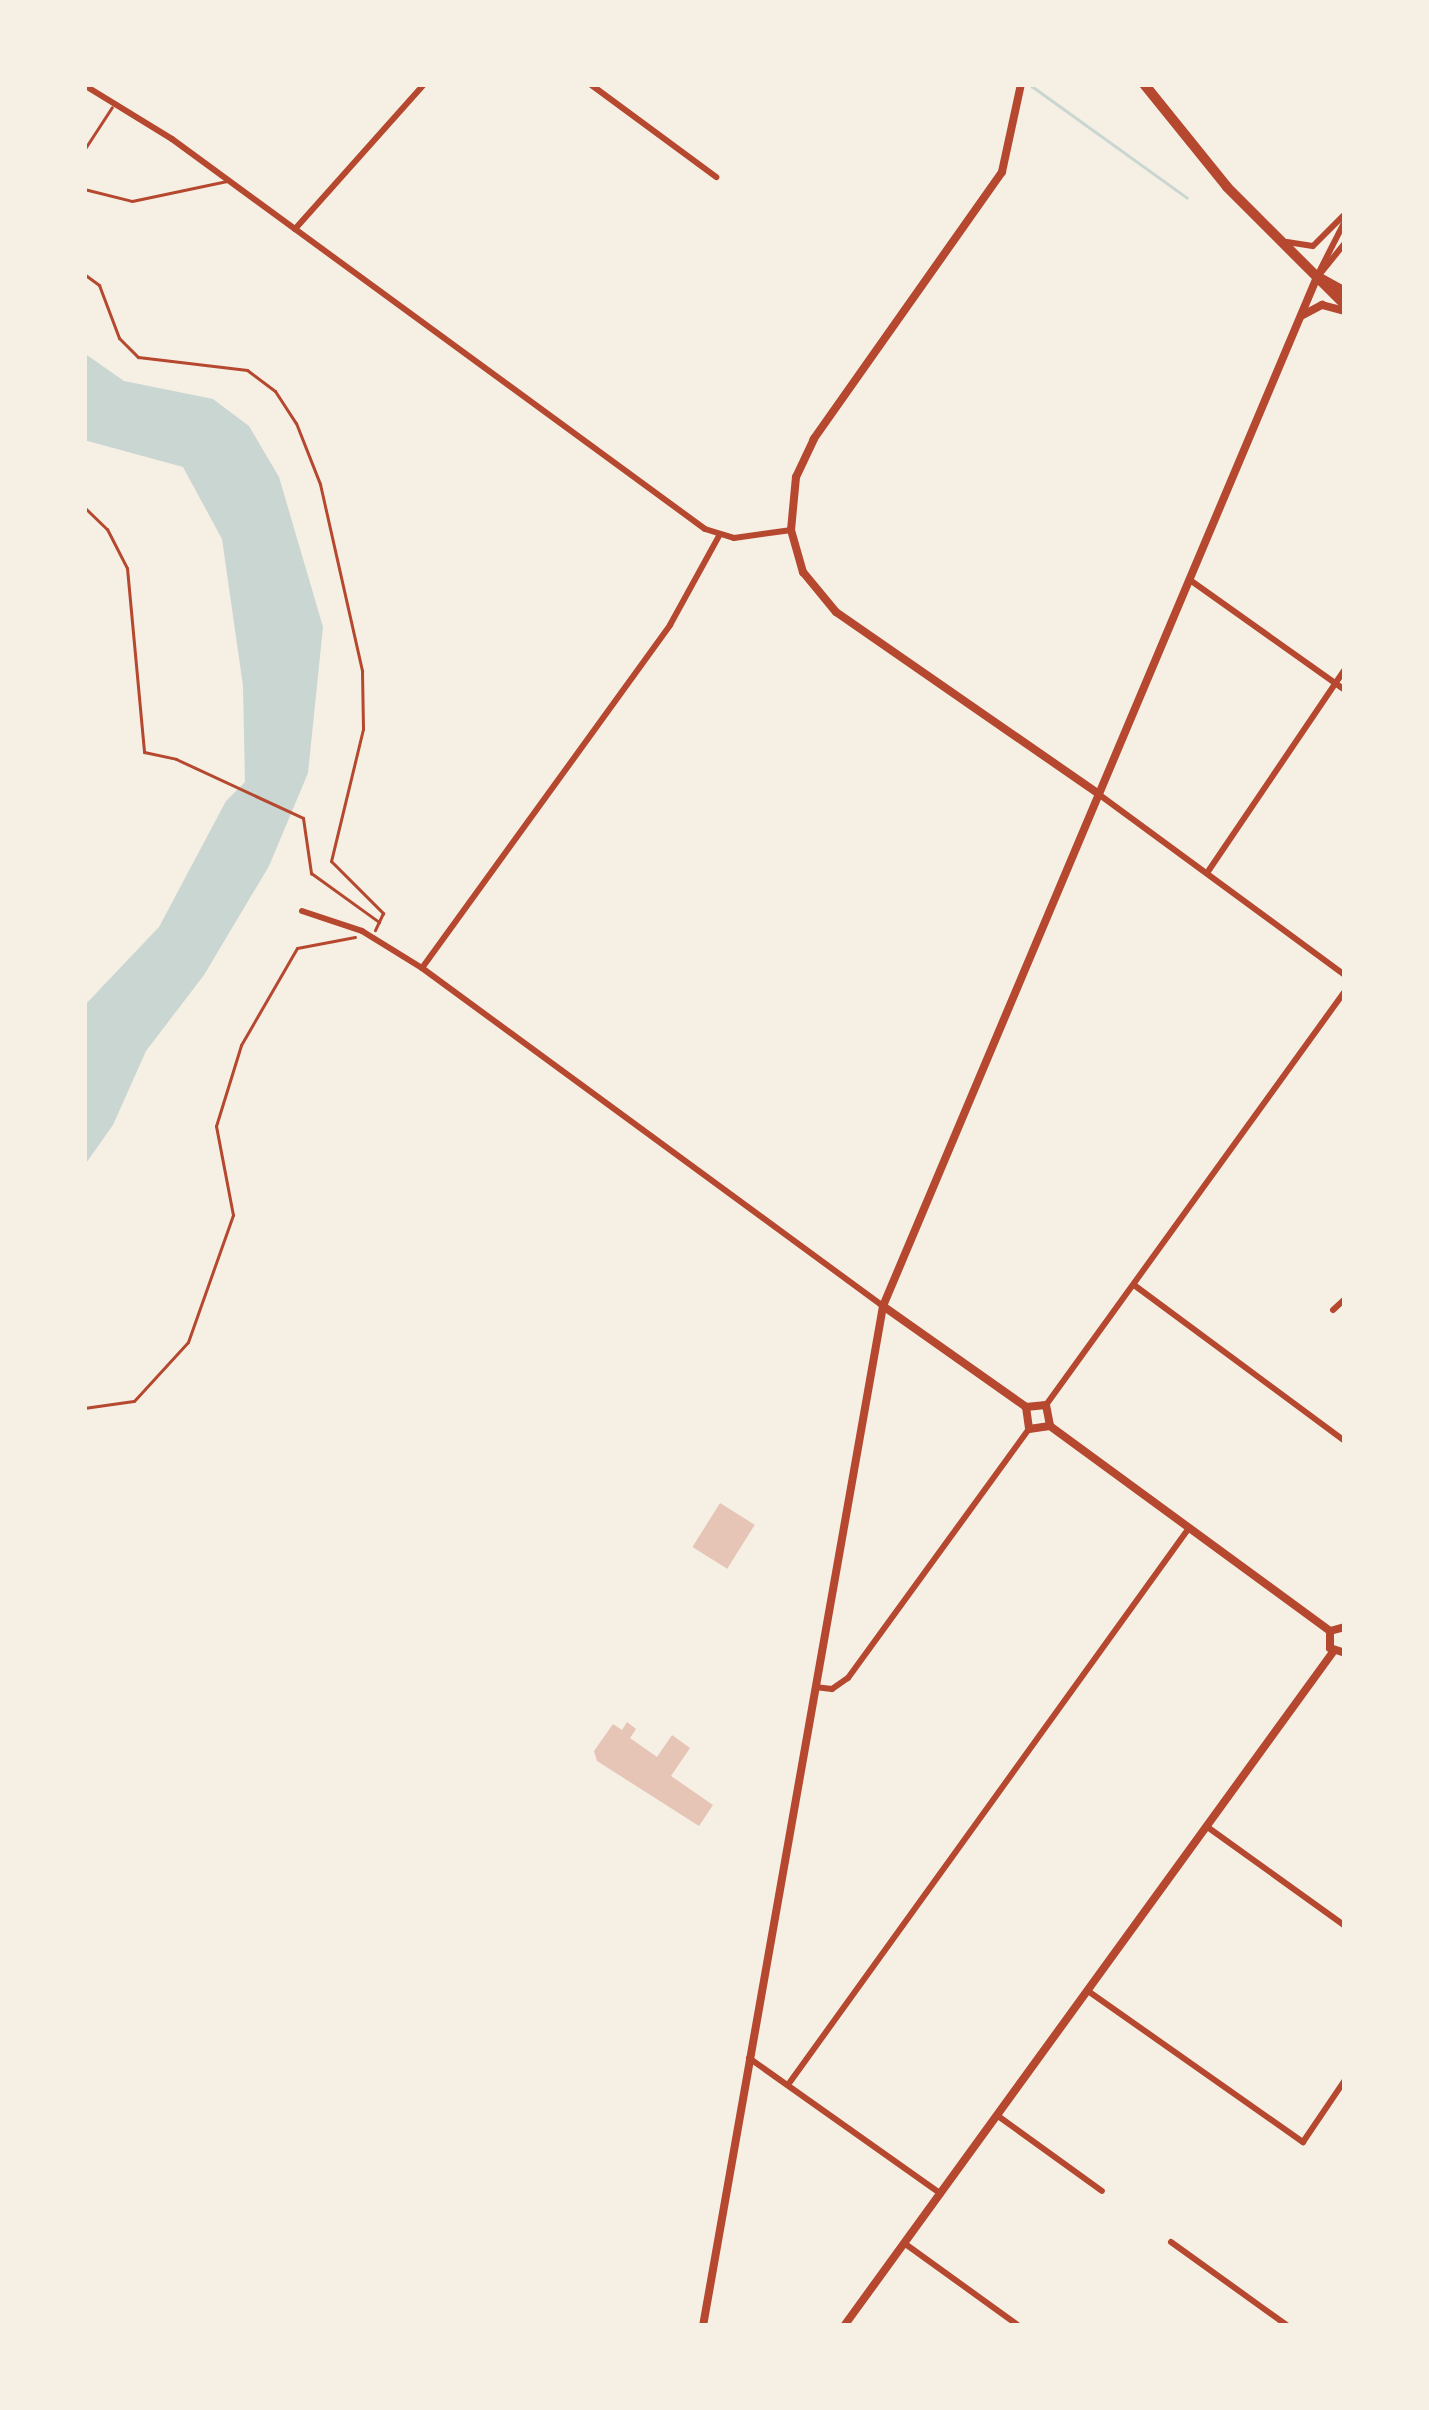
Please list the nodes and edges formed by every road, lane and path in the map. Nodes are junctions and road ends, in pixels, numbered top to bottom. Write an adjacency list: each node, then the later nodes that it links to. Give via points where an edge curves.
1 (424, 84): 12 (street)
2 (590, 84): 8 (street)
3 (1021, 84): 21 (street, via 1002,172 814,439 796,477)
4 (1144, 84): 13 (highway)
5 (84, 86): 6 (street)
6 (116, 101): 7 (lane); 9 (street)
7 (84, 151)
8 (716, 177)
9 (228, 180): 10 (lane, via 208,191 132,201); 12 (street)
10 (84, 189)
11 (1345, 218): 13 (street, via 1313,246); 16 (street)
12 (295, 230): 22 (street)
13 (1268, 231): 16 (highway)
14 (1345, 243): 16 (street)
15 (84, 274): 30 (path, via 99,285 119,338 138,357 248,370 296,423 320,484 363,689 363,728 331,861 381,911)
16 (1317, 277): 17 (highway); 18 (highway); 19 (street)
17 (1345, 292)
18 (1345, 308): 19 (street, via 1314,306)
19 (1289, 332): 23 (street)
20 (84, 507): 30 (path, via 107,529 127,568 140,666 139,746 297,815 310,829 311,872)
21 (790, 530): 22 (street); 27 (street, via 803,572 836,612)
22 (719, 536): 33 (street, via 670,625)
23 (1187, 578): 25 (street); 27 (street)
24 (1345, 669): 25 (street)
25 (1337, 683): 26 (street); 28 (street)
26 (1345, 690)
27 (1097, 793): 28 (street); 38 (street)
28 (1207, 873): 34 (street)
29 (302, 911): 31 (street)
30 (379, 922): 32 (path)
31 (358, 930): 32 (street); 42 (path, via 353,944 297,948 241,1045 216,1126 233,1215 188,1342 134,1401)
32 (371, 937): 33 (street)
33 (422, 968): 38 (street)
34 (1345, 975)
35 (1345, 991): 36 (street)
36 (1134, 1285): 40 (street); 45 (street)
37 (1345, 1299): 39 (street)
38 (883, 1306): 41 (street); 51 (street)
39 (1333, 1310)
40 (1046, 1405): 41 (street); 43 (street)
41 (1026, 1407): 44 (street)
42 (84, 1408)
43 (1050, 1426): 44 (street); 46 (street)
44 (1029, 1429): 51 (street, via 848,1678 832,1689)
45 (1345, 1442)
46 (1189, 1528): 48 (street); 57 (street)
47 (1345, 1627): 48 (street)
48 (1330, 1631): 49 (street)
49 (1333, 1652): 50 (street); 52 (street)
50 (1345, 1653)
51 (813, 1687): 55 (street)
52 (1206, 1826): 53 (street); 54 (street)
53 (1345, 1926)
54 (1088, 1990): 56 (street, via 1303,2142); 58 (street)
55 (749, 2058): 57 (street); 63 (street)
56 (1345, 2080)
57 (790, 2082): 60 (street)
58 (998, 2116): 59 (street); 60 (street)
59 (1102, 2191)
60 (941, 2194): 62 (street)
61 (1171, 2242): 66 (street)
62 (904, 2243): 64 (street); 65 (street)
63 (703, 2326)
64 (844, 2326)
65 (1019, 2326)
66 (1288, 2326)

